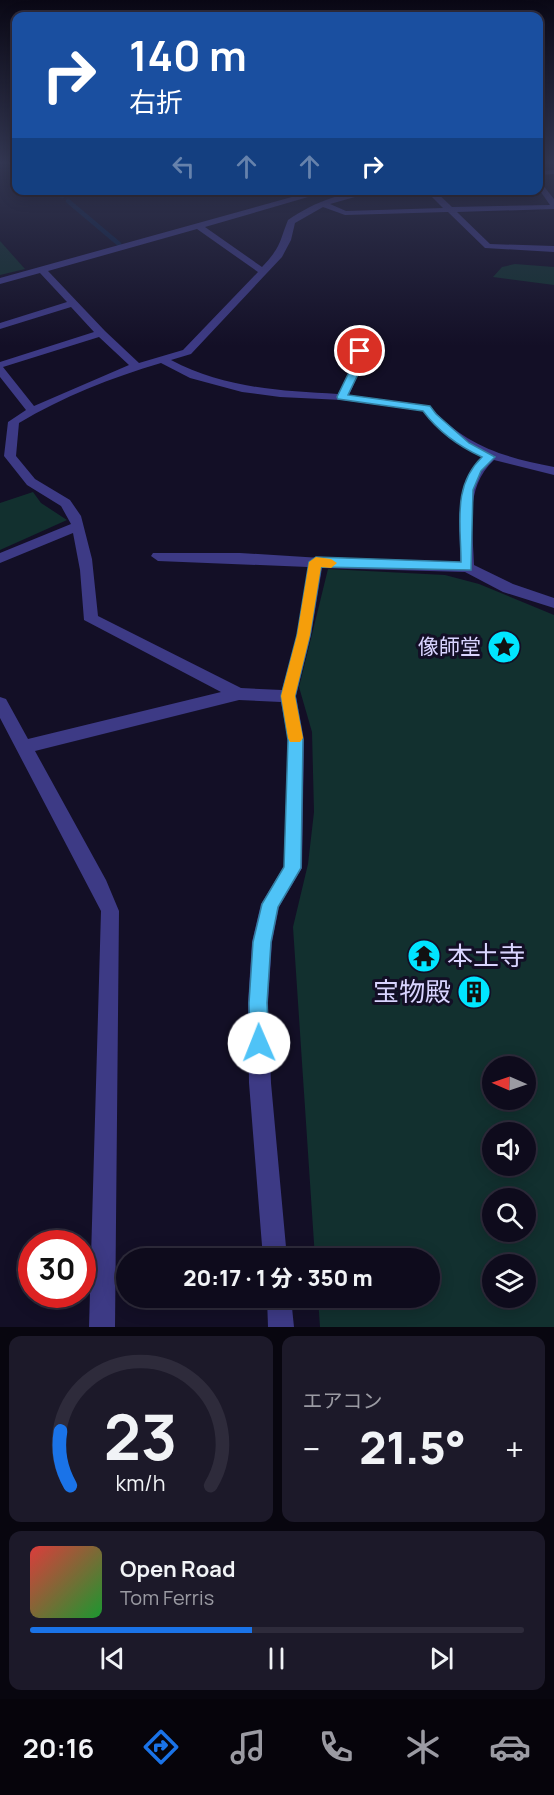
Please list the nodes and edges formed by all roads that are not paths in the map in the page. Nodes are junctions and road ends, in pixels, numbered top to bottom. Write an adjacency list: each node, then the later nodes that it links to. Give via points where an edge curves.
1 (210, 223): 4 (street)
2 (291, 223): 7 (street, via 279,255)
3 (463, 223): 5 (street, via 488,246)
4 (199, 226): 6 (street); 7 (street)
5 (554, 249)
6 (42, 269): 8 (street); 9 (street)
7 (263, 272): 13 (street, via 187,352)
8 (0, 281)
9 (74, 303): 10 (street); 11 (street)
10 (0, 326)
11 (101, 333): 14 (street); 15 (street)
12 (360, 351): 16 (street)
13 (162, 360): 14 (street); 16 (street, via 194,376 242,389)
14 (136, 366): 17 (street)
15 (0, 368): 17 (street)
16 (342, 397): 20 (street, via 426,408 465,445)
17 (32, 411): 19 (street)
18 (0, 422): 19 (street)
19 (14, 422): 22 (street, via 10,456 29,480 68,503)
20 (490, 457): 21 (street); 26 (street, via 476,470 467,490)
21 (554, 471)
22 (78, 526): 24 (street); 28 (street, via 89,616)
23 (158, 556): 25 (street)
24 (0, 558)
25 (316, 562): 26 (street); 29 (street, via 304,635)
26 (467, 567): 27 (street, via 508,588)
27 (554, 603)
28 (239, 694): 29 (street); 31 (street)
29 (288, 696): 32 (street, via 296,740 292,868 270,904 262,942 258,1003 260,1083)
30 (0, 704): 31 (street)
31 (24, 747): 34 (street, via 110,911)
32 (274, 1248)
33 (280, 1308): 35 (street)
34 (102, 1327)
35 (281, 1327)

